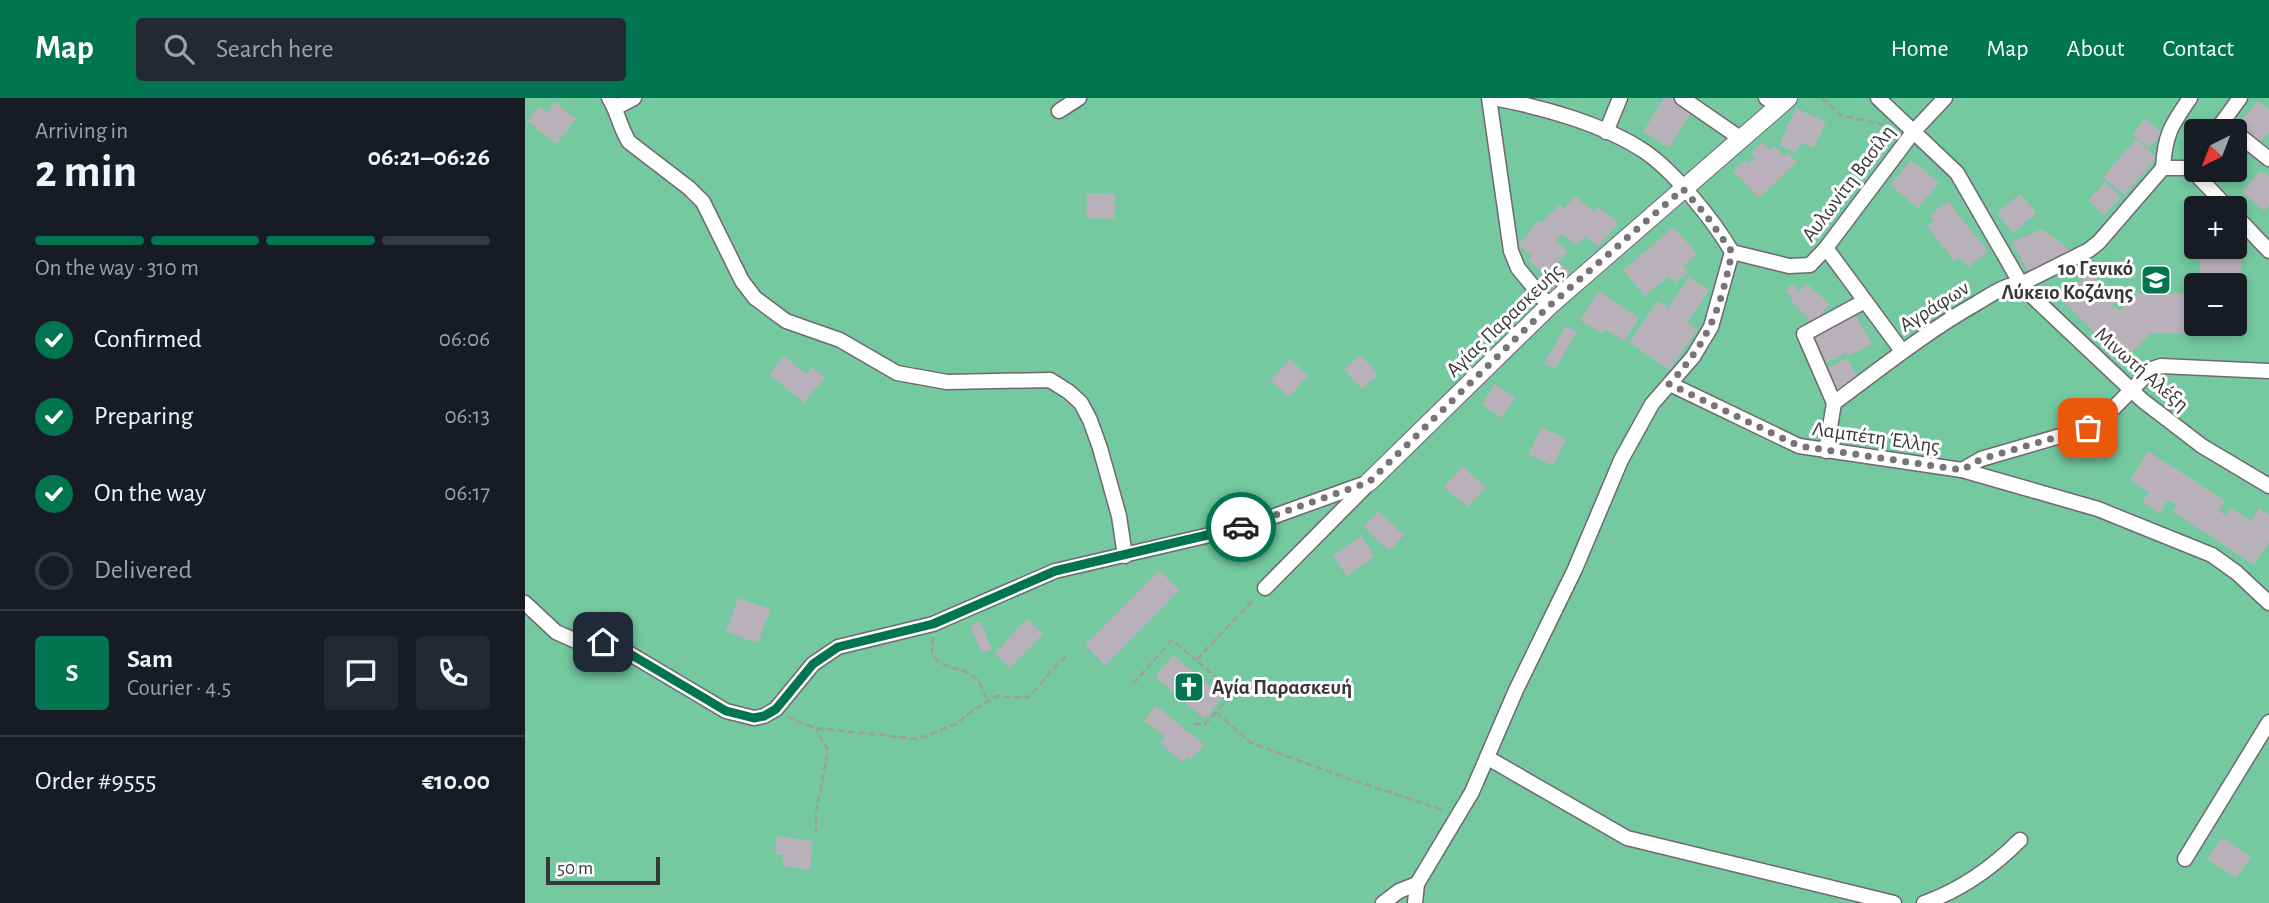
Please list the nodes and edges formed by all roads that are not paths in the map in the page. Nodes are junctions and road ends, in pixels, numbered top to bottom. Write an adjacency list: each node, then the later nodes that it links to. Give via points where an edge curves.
1 (634, 98): 11 (street)
2 (1079, 98): 12 (street)
3 (1491, 98): 15 (street, via 1527,104); 30 (street, via 1511,251 1518,268)
4 (1620, 98): 15 (street)
5 (1682, 98): 16 (street)
6 (1878, 98): 14 (street, Μινωτή Αλέξη)
7 (1945, 98): 14 (street, Αυλωνίτη Βασίλη)
8 (2190, 98): 20 (street, via 2168,130)
9 (2240, 98): 13 (street)
10 (1777, 101): 16 (street, Αγίας Παρασκευής)
11 (612, 103): 40 (street, via 629,142 703,202 737,274 771,312 840,340 897,373 947,382 1050,380 1069,392 1090,420 1119,516)
12 (1059, 111)
13 (2231, 119)
14 (1914, 131): 25 (street, Αυλωνίτη Βασίλη); 28 (street, Μινωτή Αλέξη, via 1957,173)
15 (1606, 132): 22 (street, via 1645,152)
16 (1740, 138): 22 (street, Αγίας Παρασκευής)
17 (2247, 143): 18 (street)
18 (2269, 159)
19 (2184, 165): 20 (street)
20 (2163, 168): 28 (street, Αγράφων, via 2099,242)
21 (2207, 182): 23 (street)
22 (1683, 189): 27 (street); 30 (street, Αγίας Παρασκευής)
23 (2218, 196)
24 (2247, 228): 26 (street)
25 (1826, 248): 27 (street, Αυλωνίτη Βασίλη, via 1804,266); 29 (street)
26 (2269, 251)
27 (1732, 252): 33 (street, via 1711,327)
28 (2021, 284): 31 (street, Αγράφων, via 2011,284); 34 (street, Μινωτή Αλέξη)
29 (1865, 301): 31 (street); 35 (street, via 1804,334)
30 (1549, 306): 38 (street, Αγίας Παρασκευής)
31 (1902, 351): 35 (street, Αγράφων)
32 (2269, 371): 34 (street, via 2161,366)
33 (1669, 384): 36 (street, Λαμπέτη Έλλης, via 1799,446); 45 (street, via 1652,404 1621,460)
34 (2130, 391): 37 (street, via 2088,428 1981,459); 39 (street, Μινωτή Αλέξη, via 2202,446)
35 (1834, 403): 36 (street)
36 (1826, 451): 37 (street, Λαμπέτη Έλλης)
37 (1962, 470): 43 (street, Λαμπέτη Έλλης, via 2098,509 2212,555)
38 (1369, 482): 40 (street, via 1244,527); 41 (street, Αγίας Παρασκευής)
39 (2269, 486)
40 (1125, 556): 42 (street, via 1055,571 933,624 838,647 813,664 776,709 754,718 726,711 615,645 576,641 556,632)
41 (1265, 589)
42 (525, 603)
43 (2269, 603)
44 (2269, 722): 47 (street)
45 (1488, 758): 48 (street, via 1460,815); 51 (street, via 1627,838)
46 (2020, 839): 52 (street, via 1974,878)
47 (2185, 859)
48 (1417, 884): 49 (street); 50 (street)
49 (1383, 903)
50 (1415, 903)
51 (1894, 903)
52 (1924, 903)

